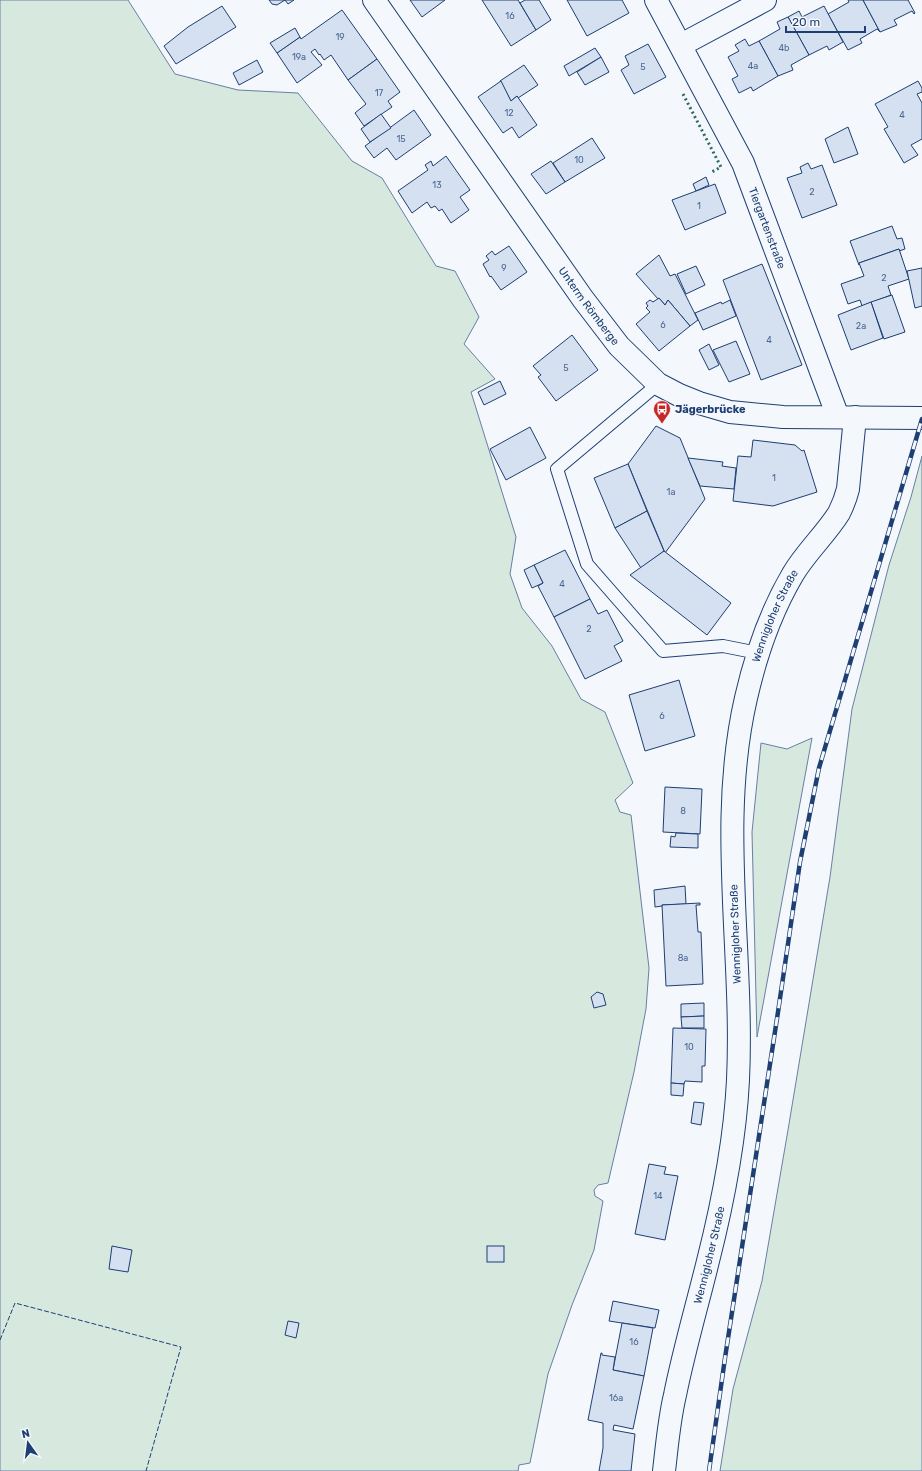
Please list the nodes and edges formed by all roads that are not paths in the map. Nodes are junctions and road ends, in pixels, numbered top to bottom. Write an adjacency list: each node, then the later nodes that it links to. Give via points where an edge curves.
1 (374, 0): 5 (main road, Unterm Römberge, via 583,299 619,346)
2 (656, 0): 4 (main road, Tiergartenstraße)
3 (765, 0): 4 (main road)
4 (681, 45): 6 (main road, Tiergartenstraße, via 743,163)
5 (658, 384): 6 (main road, Unterm Römberge, via 686,398 730,412 783,417); 8 (lane, via 556,469 587,564 663,651 723,646)
6 (847, 417): 7 (main road, Unterm Römberge); 8 (main road, Wennigloher Straße, via 848,489 845,500 794,573 768,624)
7 (922, 418)
8 (758, 652): 9 (main road, Wennigloher Straße, via 745,701 733,798 738,1028 735,1114 718,1220 674,1397)
9 (664, 1471)

